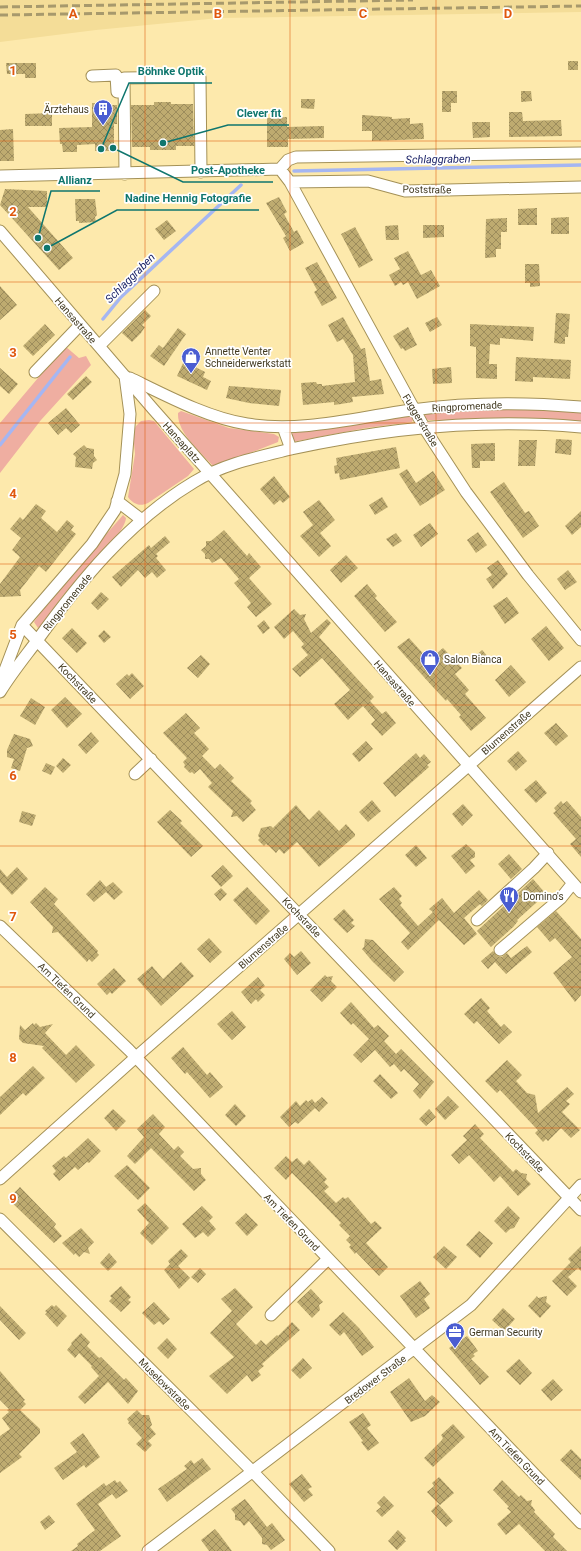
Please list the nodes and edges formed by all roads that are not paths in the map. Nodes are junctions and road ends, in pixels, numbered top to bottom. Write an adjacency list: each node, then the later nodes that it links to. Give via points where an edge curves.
1 (92, 76): 5 (street, via 116,75)
2 (581, 153): 3 (street, via 296,157 288,160)
3 (280, 169): 4 (street); 7 (street)
4 (201, 172): 5 (street); 5 (street, via 200,78 124,78)
5 (121, 174): 6 (street)
6 (0, 176)
7 (290, 182): 8 (street, Poststraße, via 368,181 405,191); 17 (street, Fuggerstraße)
8 (581, 187)
9 (0, 231): 11 (street, Hansastraße)
10 (154, 291): 12 (street)
11 (80, 325): 12 (street, Hansastraße); 13 (street)
12 (99, 346): 14 (street, Hansastraße)
13 (35, 372)
14 (125, 376): 16 (street, Hansastraße); 18 (street, Ringpromenade, via 193,408 246,424); 23 (street, Ringpromenade, via 130,414 125,474)
15 (581, 407): 17 (street, Ringpromenade, via 476,403)
16 (153, 409): 22 (street, Hansaplatz)
17 (413, 410): 18 (street, Ringpromenade); 20 (street, Fuggerstraße)
18 (282, 427): 21 (street)
19 (581, 427): 20 (street, Ringpromenade, via 546,424 462,424)
20 (425, 429): 21 (street, Ringpromenade, via 337,439); 27 (street, Fuggerstraße, via 466,492 523,569)
21 (291, 449): 22 (street, Ringpromenade, via 248,459)
22 (210, 474): 24 (street, Ringpromenade, via 156,507); 32 (street, Hansastraße)
23 (118, 501): 24 (street); 25 (street, Ringpromenade, via 115,510 92,544)
24 (142, 520): 26 (street, Ringpromenade, via 121,539 67,599)
25 (22, 625): 26 (street, Kochstraße); 29 (street, Ringpromenade)
26 (37, 640): 30 (street, Ringpromenade); 31 (street, Kochstraße)
27 (581, 640)
28 (581, 667): 32 (street, Blumenstraße)
29 (0, 683)
30 (0, 692)
31 (151, 759): 33 (street); 37 (street, Kochstraße)
32 (469, 765): 34 (street, Hansastraße); 37 (street, Blumenstraße)
33 (135, 774)
34 (548, 853): 35 (street, Hansastraße); 38 (street)
35 (574, 883): 36 (street, Hansastraße); 40 (street, via 561,898)
36 (581, 892)
37 (299, 914): 41 (street, Blumenstraße); 44 (street, Kochstraße)
38 (478, 920)
39 (0, 926): 41 (street, Am Tiefen Grund)
40 (500, 950)
41 (136, 1057): 42 (street, Blumenstraße); 47 (street, Am Tiefen Grund)
42 (0, 1179)
43 (581, 1185): 44 (street, Bredower Straße)
44 (569, 1198): 45 (street, Kochstraße); 49 (street, Bredower Straße, via 472,1305)
45 (581, 1210)
46 (0, 1219): 50 (street, Muselowstraße)
47 (328, 1259): 48 (street); 49 (street, Am Tiefen Grund)
48 (270, 1315)
49 (415, 1349): 50 (street, Bredower Straße); 51 (street, Am Tiefen Grund)
50 (252, 1471): 52 (street, Bredower Straße); 53 (street, Muselowstraße)
51 (581, 1523)
52 (148, 1551)
53 (329, 1551)

